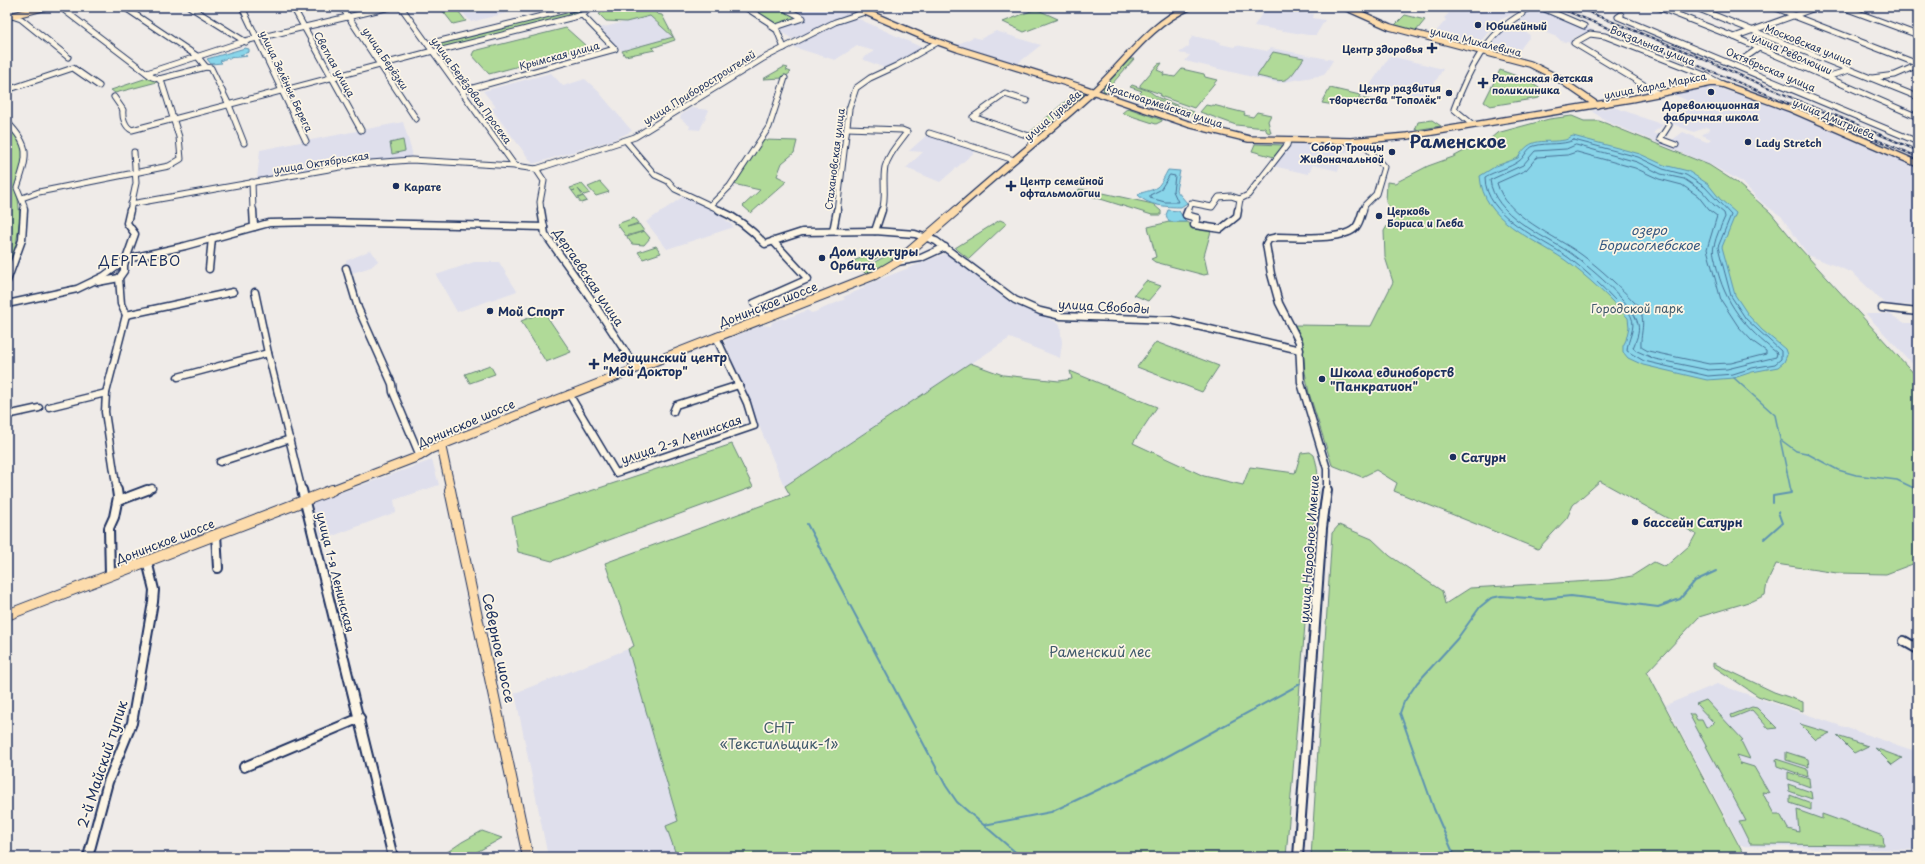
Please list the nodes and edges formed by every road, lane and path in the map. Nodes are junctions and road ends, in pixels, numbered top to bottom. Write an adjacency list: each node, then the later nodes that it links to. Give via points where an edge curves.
1 (46, 7): 29 (main road)
2 (60, 7): 53 (street)
3 (124, 7): 46 (street)
4 (190, 7): 38 (street)
5 (242, 7): 37 (street, улица Зелёные Берега)
6 (293, 7): 33 (street, Светлая улица)
7 (342, 7): 31 (street, улица Берёзки)
8 (390, 7): 31 (street)
9 (401, 7): 40 (street, улица Берёзовая Просека)
10 (578, 7): 40 (street)
11 (583, 7): 25 (street)
12 (740, 7): 42 (street, via 777,30)
13 (745, 7): 14 (street, via 776,26 803,18)
14 (782, 7)
15 (854, 7): 26 (main road, Красноармейская улица)
16 (1189, 7): 63 (main road, улица Гурьева, via 1155,26)
17 (1345, 7): 44 (main road, улица Михалевича, via 1407,33)
18 (1533, 7): 44 (street, via 1506,22)
19 (1540, 7): 32 (street)
20 (1658, 7): 36 (street, улица Революции)
21 (1694, 7): 34 (street, Московская улица)
22 (1773, 7): 30 (street)
23 (1818, 7): 30 (street)
24 (1842, 7): 35 (street)
25 (587, 8): 27 (street)
26 (865, 12): 39 (main road, Красноармейская улица); 42 (street, улица Приборостроителей, via 835,22)
27 (582, 15): 45 (street); 62 (street, Крымская улица, via 615,49)
28 (1621, 15): 86 (street, Октябрьская улица, via 1618,17)
29 (10, 16): 47 (street, via 22,19)
30 (1794, 16): 34 (street); 50 (street)
31 (348, 17): 33 (street); 49 (street, улица Берёзки)
32 (1584, 26)
33 (305, 27): 37 (street); 54 (street, Светлая улица)
34 (1752, 31): 36 (street); 52 (street, Московская улица)
35 (1918, 35)
36 (1734, 37): 43 (street, улица Революции)
37 (256, 38): 38 (street); 41 (street, улица Зелёные Берега)
38 (245, 41): 41 (street); 46 (street)
39 (938, 42): 63 (main road, Красноармейская улица); 78 (street, Стахановская улица, via 856,88 849,109)
40 (428, 44): 45 (street, улица Берёзовая Просека)
41 (259, 46): 65 (street, улица Зелёные Берега)
42 (784, 48): 83 (street, улица Приборостроителей, via 762,58)
43 (1759, 48): 48 (street); 56 (street, улица Революции)
44 (1482, 51): 70 (main road, улица Михалевича, via 1542,69); 76 (street, via 1464,81 1454,109)
45 (433, 52): 49 (street); 62 (street, улица Берёзовая Просека)
46 (197, 56): 51 (street); 53 (street)
47 (68, 57)
48 (1746, 57)
49 (381, 64): 54 (street); 73 (street, улица Берёзки)
50 (1918, 65): 57 (street, via 1895,74)
51 (206, 67): 58 (street); 71 (street, via 211,68)
52 (1850, 70): 56 (street); 57 (street, Московская улица)
53 (146, 73): 58 (street)
54 (333, 78): 65 (street); 79 (street, Светлая улица)
55 (785, 78): 99 (street, via 769,127 730,186)
56 (1826, 78): 72 (street, улица Революции)
57 (1872, 78): 68 (street, Московская улица)
58 (159, 79): 74 (street)
59 (1722, 84): 64 (main road, улица Карла Маркса); 66 (main road, улица Карла Маркса, via 1708,82); 66 (street, Вокзальная улица, via 1605,36 1590,34 1576,42 1575,45)
60 (99, 86): 61 (street, via 72,68)
61 (7, 90)
62 (462, 91): 92 (street, улица Берёзовая Просека)
63 (1093, 91): 81 (main road, улица Гурьева); 84 (main road, Красноармейская улица, via 1199,128 1249,139)
64 (1742, 91): 91 (main road, улица Дмитриева, via 1791,109)
65 (281, 92): 71 (street); 82 (street, улица Зелёные Берега)
66 (1659, 94): 70 (main road, улица Карла Маркса)
67 (114, 97): 74 (street, via 123,110 122,116 129,129)
68 (1918, 97)
69 (1027, 101): 81 (street, via 1005,94 973,117)
70 (1597, 104): 76 (main road, улица Карла Маркса)
71 (230, 105): 74 (street); 87 (street)
72 (1918, 117)
73 (416, 119)
74 (173, 120): 94 (street, via 179,137 181,159 169,166)
75 (7, 122): 96 (street, via 25,145 25,164 17,188)
76 (1473, 125): 85 (main road, Красноармейская улица)
77 (1669, 125): 88 (street, via 1660,139)
78 (847, 128): 102 (street, Стахановская улица); 103 (street, via 907,132 888,156 884,204)
79 (362, 130)
80 (929, 133): 90 (street)
81 (1038, 139): 90 (main road, улица Гурьева)
82 (306, 141)
83 (626, 141): 93 (street, улица Приборостроителей); 99 (street, via 655,175 668,181 675,189)
84 (1288, 141): 85 (main road, Красноармейская улица); 97 (street, via 1248,195)
85 (1361, 141): 123 (street, улица Народное Имение, via 1384,167 1376,194 1365,205 1357,226 1339,236 1278,237 1267,241 1266,248 1278,303 1293,330)
86 (1917, 141)
87 (244, 143)
88 (1676, 145)
89 (134, 152): 94 (street)
90 (1014, 160): 104 (main road, улица Гурьева)
91 (1918, 164)
92 (515, 166): 93 (street); 95 (street, улица Октябрьская, via 411,160 357,164)
93 (537, 170): 101 (street, Дергаевская улица, via 544,181 540,202)
94 (136, 173): 96 (street, via 39,192); 98 (street)
95 (252, 182): 98 (street, улица Октябрьская); 100 (street)
96 (22, 198): 113 (street, via 22,240)
97 (1240, 199): 97 (street, via 1238,216 1221,229 1194,225 1197,218 1186,215 1191,203 1212,206 1219,197 1231,196)
98 (131, 204): 108 (street, via 127,224 133,229 134,234)
99 (711, 205): 106 (street, via 749,227 765,244)
100 (254, 227): 101 (street, via 269,223 309,222); 105 (street)
101 (544, 227): 125 (street, Дергаевская улица, via 544,234)
102 (834, 231): 103 (street, улица Свободы); 106 (street, улица Свободы, via 802,232)
103 (876, 231): 104 (street, улица Свободы)
104 (926, 237): 107 (street, улица Свободы); 109 (main road, Донинское шоссе)
105 (212, 238): 108 (street); 111 (street)
106 (773, 241): 121 (street, via 808,279 756,301 754,305)
107 (945, 247): 109 (street, via 921,258); 123 (street, улица Свободы, via 1015,300 1040,311 1061,316 1171,320)
108 (127, 259): 112 (street); 114 (street)
109 (897, 262): 121 (main road, Донинское шоссе, via 875,275)
110 (346, 268): 136 (street, via 352,292)
111 (208, 269)
112 (119, 278): 114 (street); 120 (street, via 121,304)
113 (7, 281)
114 (90, 284): 117 (street, via 60,294)
115 (233, 292): 120 (street)
116 (255, 292): 124 (street, улица 1-я Ленинская)
117 (7, 304)
118 (1882, 308): 119 (street)
119 (1918, 312)
120 (126, 315): 128 (street)
121 (765, 318): 122 (main road, Донинское шоссе)
122 (716, 337): 125 (main road, Донинское шоссе); 127 (street, улица 2-я Ленинская)
123 (1300, 350): 153 (street, улица Народное Имение, via 1301,382 1328,469)
124 (268, 353): 126 (street); 134 (street, улица 1-я Ленинская)
125 (636, 368): 129 (main road, Донинское шоссе)
126 (178, 377)
127 (739, 385): 129 (street, улица 2-я Ленинская, via 754,426 616,473); 132 (street, via 676,405)
128 (106, 393): 130 (street); 140 (street, via 105,412)
129 (569, 394): 135 (main road, Донинское шоссе)
130 (49, 406)
131 (39, 408): 133 (street)
132 (673, 412)
133 (7, 415)
134 (290, 439): 137 (street); 139 (street, улица 1-я Ленинская)
135 (441, 445): 136 (main road, Донинское шоссе); 152 (main road, Северное шоссе)
136 (420, 456): 139 (main road, Донинское шоссе)
137 (220, 462)
138 (152, 488): 140 (street)
139 (305, 499): 141 (main road, Донинское шоссе); 148 (street, улица 1-я Ленинская)
140 (118, 501): 144 (street, via 109,528)
141 (216, 534): 142 (main road, Донинское шоссе); 143 (street)
142 (147, 561): 144 (main road, Донинское шоссе); 150 (street, 2-й Майский тупик, via 154,590 153,602 132,723 108,782)
143 (218, 568)
144 (110, 575): 145 (main road, Донинское шоссе)
145 (7, 615)
146 (1904, 641): 147 (street)
147 (1918, 649)
148 (360, 718): 149 (street); 151 (street, улица 1-я Ленинская)
149 (244, 767)
150 (88, 857)
151 (394, 857)
152 (528, 857)
153 (1298, 857)

